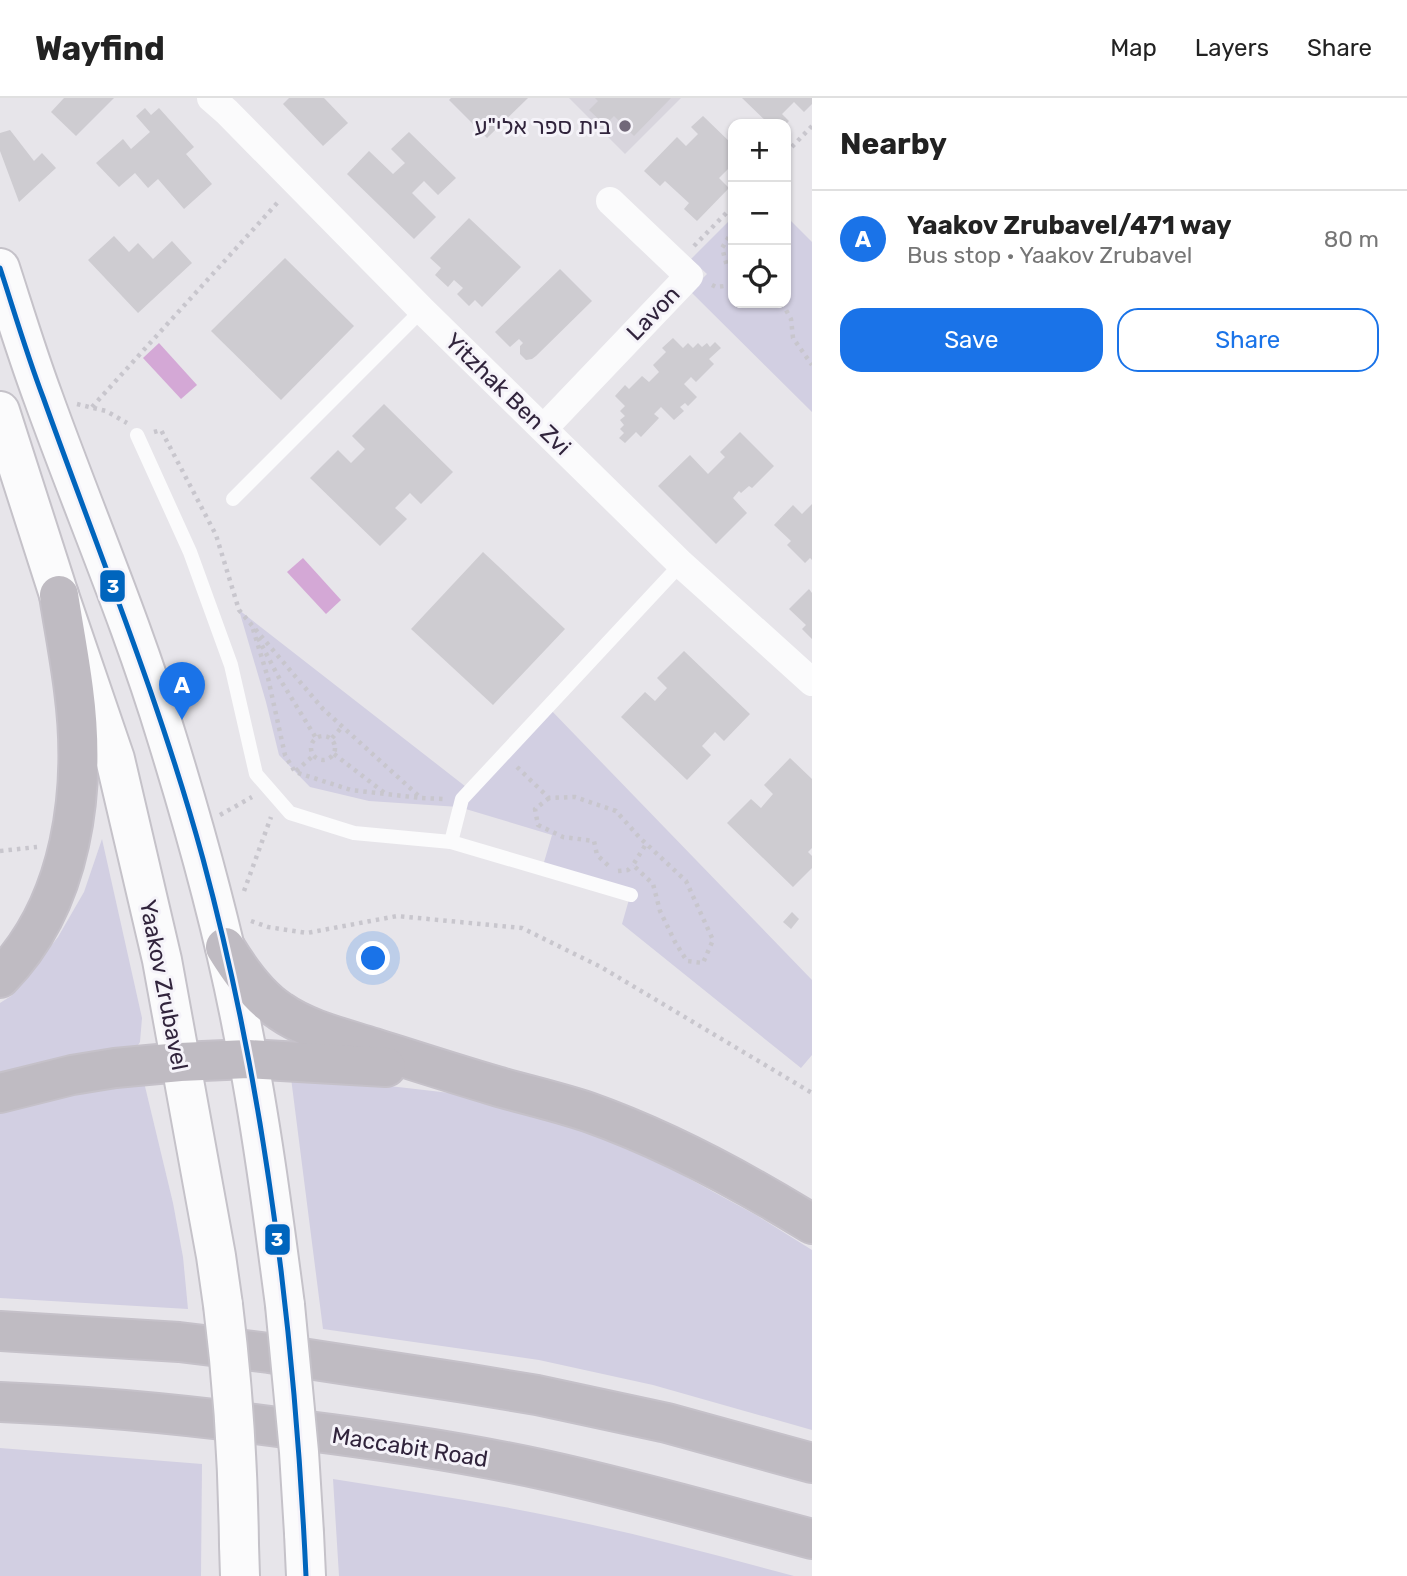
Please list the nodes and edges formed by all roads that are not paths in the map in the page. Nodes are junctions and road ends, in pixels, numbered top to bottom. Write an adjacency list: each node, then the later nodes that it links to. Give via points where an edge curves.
1 (227, 103): 4 (street, Yitzhak Ben Zvi, via 296,182)
2 (610, 201): 6 (street, Lavon, via 688,276)
3 (0, 268): 14 (main road, via 167,736 202,858)
4 (422, 310): 6 (street, Yitzhak Ben Zvi); 8 (lane)
5 (0, 411): 10 (main road, Yaakov Zrubavel)
6 (544, 428): 9 (street, Yitzhak Ben Zvi)
7 (137, 435): 12 (lane, via 197,569 231,665 256,774 290,813 354,833)
8 (233, 499)
9 (681, 564): 11 (street, Yitzhak Ben Zvi); 12 (lane, via 461,799)
10 (59, 595): 15 (highway, via 75,703 78,758 73,817 50,906 34,936); 17 (main road, Yaakov Zrubavel, via 115,759 162,960)
11 (812, 682)
12 (451, 842): 13 (lane)
13 (631, 895)
14 (235, 933): 16 (main road); 18 (highway, via 236,964 278,1010 325,1032)
15 (0, 978)
16 (248, 1059): 17 (highway); 18 (highway, via 391,1067); 26 (main road, bridge, via 285,1305)
17 (180, 1062): 19 (highway, via 72,1075); 25 (main road, Yaakov Zrubavel, bridge, via 223,1305 232,1389)
18 (495, 1086): 20 (highway, via 586,1112 654,1138)
19 (0, 1093)
20 (812, 1224)
21 (0, 1331): 23 (highway, via 179,1342 465,1383 667,1423)
22 (0, 1402): 24 (highway, Maccabit Road, via 243,1422 475,1457 626,1489)
23 (812, 1463)
24 (812, 1539)
25 (239, 1560)
26 (306, 1576)

